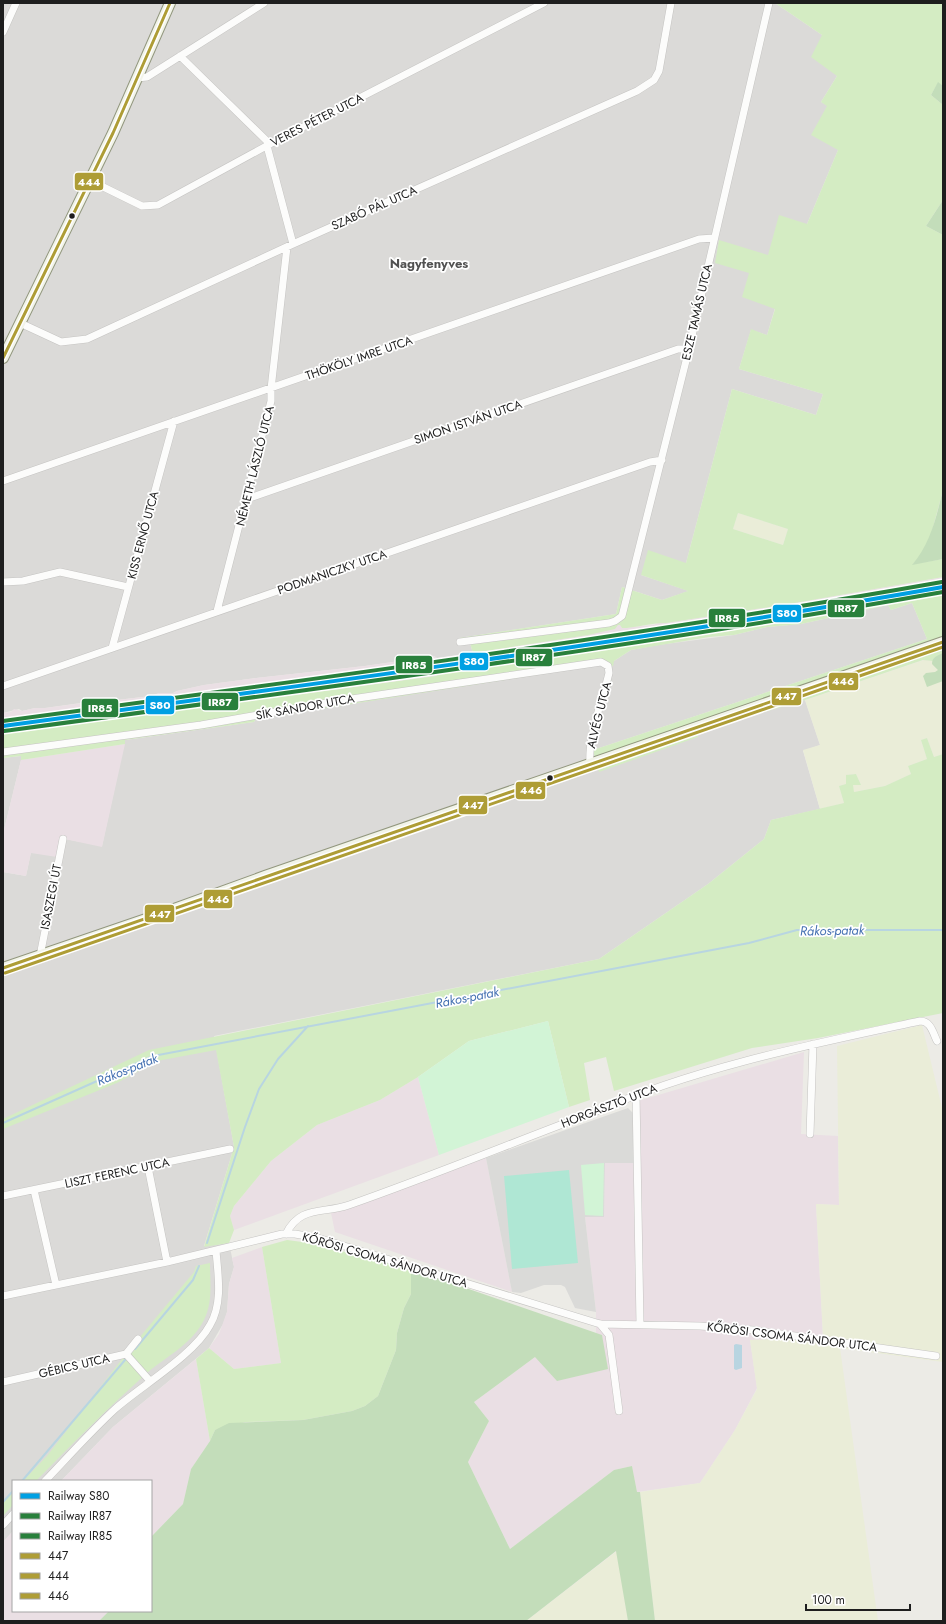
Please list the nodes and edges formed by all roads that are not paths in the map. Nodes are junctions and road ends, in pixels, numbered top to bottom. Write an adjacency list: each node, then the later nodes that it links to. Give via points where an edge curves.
1 (16, 3): 7 (street)
2 (170, 3): 9 (main road)
3 (264, 3): 8 (street)
4 (544, 3): 10 (street, VERES PÉTER UTCA)
5 (671, 3): 13 (street, SZABÓ PÁL UTCA, via 659,71 647,85)
6 (770, 3): 12 (street, ESZE TAMÁS UTCA)
7 (3, 32)
8 (180, 56): 9 (street, via 147,77); 10 (street)
9 (137, 78): 11 (main road)
10 (268, 145): 11 (street, VERES PÉTER UTCA, via 152,207 135,203); 13 (street, NÉMETH LÁSZLÓ UTCA)
11 (89, 180): 14 (main road)
12 (714, 238): 15 (street, ESZE TAMÁS UTCA); 17 (street, THÖKÖLY IMRE UTCA, via 699,239)
13 (290, 246): 14 (street, SZABÓ PÁL UTCA, via 87,339 61,342); 17 (street, NÉMETH LÁSZLÓ UTCA)
14 (20, 323): 16 (main road)
15 (689, 349): 19 (street, ESZE TAMÁS UTCA); 21 (street, SIMON ISTVÁN UTCA, via 678,349)
16 (3, 358)
17 (271, 389): 18 (street, THÖKÖLY IMRE UTCA); 21 (street, NÉMETH LÁSZLÓ UTCA, via 271,401)
18 (174, 421): 20 (street, THÖKÖLY IMRE UTCA); 23 (street, KISS ERNŐ UTCA)
19 (662, 460): 24 (street, PODMANICZKY UTCA); 25 (street, ESZE TAMÁS UTCA, via 619,619 608,623)
20 (3, 480)
21 (247, 498): 24 (street, NÉMETH LÁSZLÓ UTCA)
22 (3, 582): 23 (street, via 23,581 55,572 66,572)
23 (128, 587): 27 (street, KISS ERNŐ UTCA)
24 (217, 611): 27 (street, PODMANICZKY UTCA)
25 (460, 642)
26 (943, 642): 31 (main road)
27 (112, 648): 29 (street, PODMANICZKY UTCA)
28 (607, 665): 30 (street, SÍK SÁNDOR UTCA, via 599,662 574,665 338,701 202,725); 31 (street, ALVÉG UTCA, via 609,673 591,739)
29 (3, 686)
30 (3, 752)
31 (590, 765): 33 (main road)
32 (63, 839): 33 (street, ISASZEGI ÚT)
33 (40, 956): 34 (main road)
34 (3, 968)
35 (937, 1041): 36 (street, HORGÁSZTÓ UTCA, via 930,1025 923,1021)
36 (813, 1044): 37 (street, HORGÁSZTÓ UTCA); 38 (street)
37 (636, 1094): 43 (street, HORGÁSZTÓ UTCA, via 363,1200 335,1209 303,1214 292,1223); 49 (street)
38 (810, 1134)
39 (230, 1149): 40 (street, LISZT FERENC UTCA)
40 (148, 1166): 41 (street, LISZT FERENC UTCA); 45 (street)
41 (34, 1190): 42 (street, LISZT FERENC UTCA); 46 (street)
42 (3, 1196)
43 (286, 1234): 44 (street, KŐRÖSI CSOMA SÁNDOR UTCA); 48 (street, KŐRÖSI CSOMA SÁNDOR UTCA, via 318,1238)
44 (216, 1251): 45 (street, KŐRÖSI CSOMA SÁNDOR UTCA); 53 (street, via 218,1298 210,1325 192,1347)
45 (167, 1262): 46 (street, KŐRÖSI CSOMA SÁNDOR UTCA)
46 (56, 1285): 47 (street, KŐRÖSI CSOMA SÁNDOR UTCA)
47 (3, 1296)
48 (600, 1324): 49 (street, KŐRÖSI CSOMA SÁNDOR UTCA); 55 (street, via 609,1335)
49 (640, 1324): 52 (street, KŐRÖSI CSOMA SÁNDOR UTCA, via 753,1330)
50 (138, 1339): 51 (street, GÉBICS UTCA)
51 (126, 1354): 53 (street); 54 (street, GÉBICS UTCA)
52 (936, 1356)
53 (150, 1381): 56 (street, via 115,1410)
54 (3, 1382)
55 (620, 1411)
56 (46, 1480)
57 (12, 1515): 58 (street)
58 (3, 1525)

